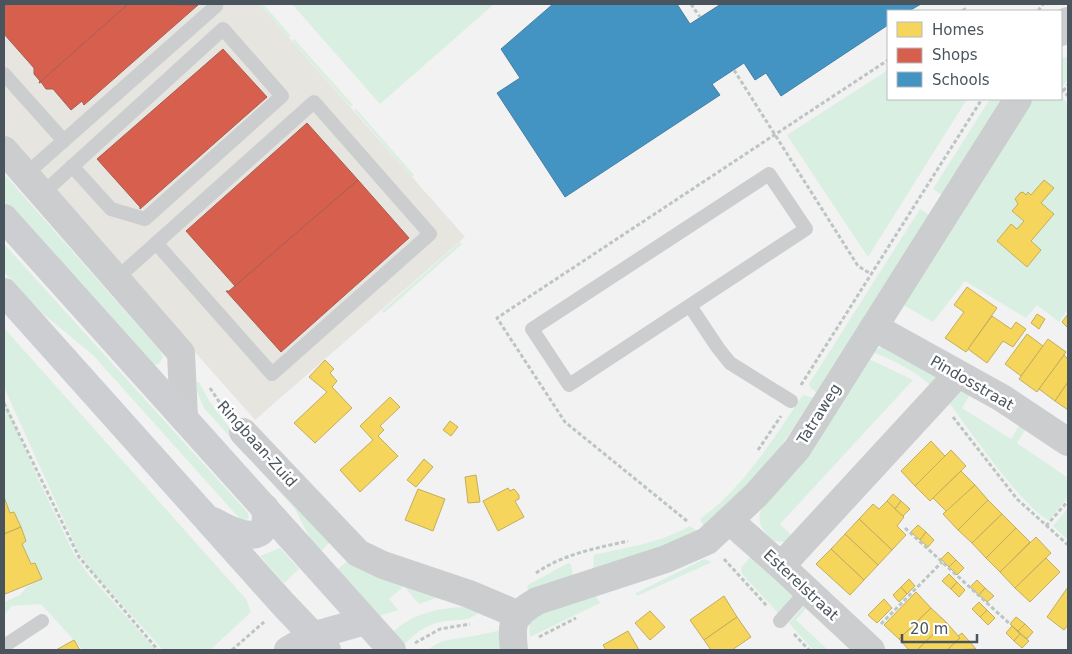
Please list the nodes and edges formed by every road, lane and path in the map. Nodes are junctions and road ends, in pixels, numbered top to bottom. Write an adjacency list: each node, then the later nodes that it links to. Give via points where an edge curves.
1 (215, 4): 12 (lane)
2 (691, 4): 3 (path)
3 (700, 17)
4 (887, 61): 11 (path)
5 (734, 70): 11 (path)
6 (4, 74): 12 (lane)
7 (1068, 85): 8 (path)
8 (1062, 90): 9 (path)
9 (1068, 96)
10 (1017, 100): 22 (street, Tatraweg)
11 (775, 135): 18 (path, via 858,266); 34 (path, via 497,318 565,422)
12 (64, 141): 15 (lane)
13 (4, 150): 15 (street)
14 (72, 166): 14 (lane, via 224,29 282,96 145,218 111,209); 15 (lane)
15 (34, 185): 19 (street)
16 (4, 218): 28 (main road)
17 (156, 243): 17 (lane, via 314,102 430,234 272,374); 19 (lane)
18 (871, 274)
19 (116, 279): 28 (street, via 181,353)
20 (4, 292): 33 (main road)
21 (690, 306): 21 (lane, via 806,229 769,174 532,329 569,385); 26 (lane, via 730,363)
22 (874, 327): 23 (street, Pindosstraat); 35 (street, Tatraweg, via 797,449)
23 (958, 374): 25 (street); 30 (street, Pindosstraat, via 1002,398)
24 (207, 384): 29 (path, Ringbaan-Zuid)
25 (936, 397): 36 (path, via 1018,499); 41 (street)
26 (791, 401)
27 (4, 403): 54 (path, via 80,557)
28 (184, 418): 32 (main road)
29 (242, 432): 43 (street, Ringbaan-Zuid, via 358,553)
30 (1068, 442)
31 (1068, 501): 36 (path)
32 (265, 508): 33 (main road, via 265,527 261,533 253,535 225,528); 46 (main road)
33 (207, 518): 50 (main road)
34 (686, 521)
35 (730, 521): 38 (street, Tatraweg); 41 (street, Esterelstraat)
36 (1046, 526): 39 (path)
37 (905, 528): 40 (path)
38 (707, 541): 43 (street, Tatraweg, via 666,559 538,601); 47 (path)
39 (1068, 545)
40 (942, 562): 49 (path); 52 (path)
41 (781, 566): 42 (street, Esterelstraat)
42 (808, 591): 47 (lane); 52 (street, Esterelstraat)
43 (519, 615): 57 (street, via 512,626)
44 (580, 616): 57 (path)
45 (42, 621): 51 (lane)
46 (365, 621): 50 (main road); 53 (main road); 56 (main road)
47 (780, 621): 58 (path)
48 (473, 624): 53 (path, via 440,629)
49 (1010, 624)
50 (320, 643): 55 (main road)
51 (4, 646)
52 (867, 646)
53 (402, 647)
54 (158, 650)
55 (288, 650)
56 (342, 650)
57 (514, 650)
58 (809, 650)

